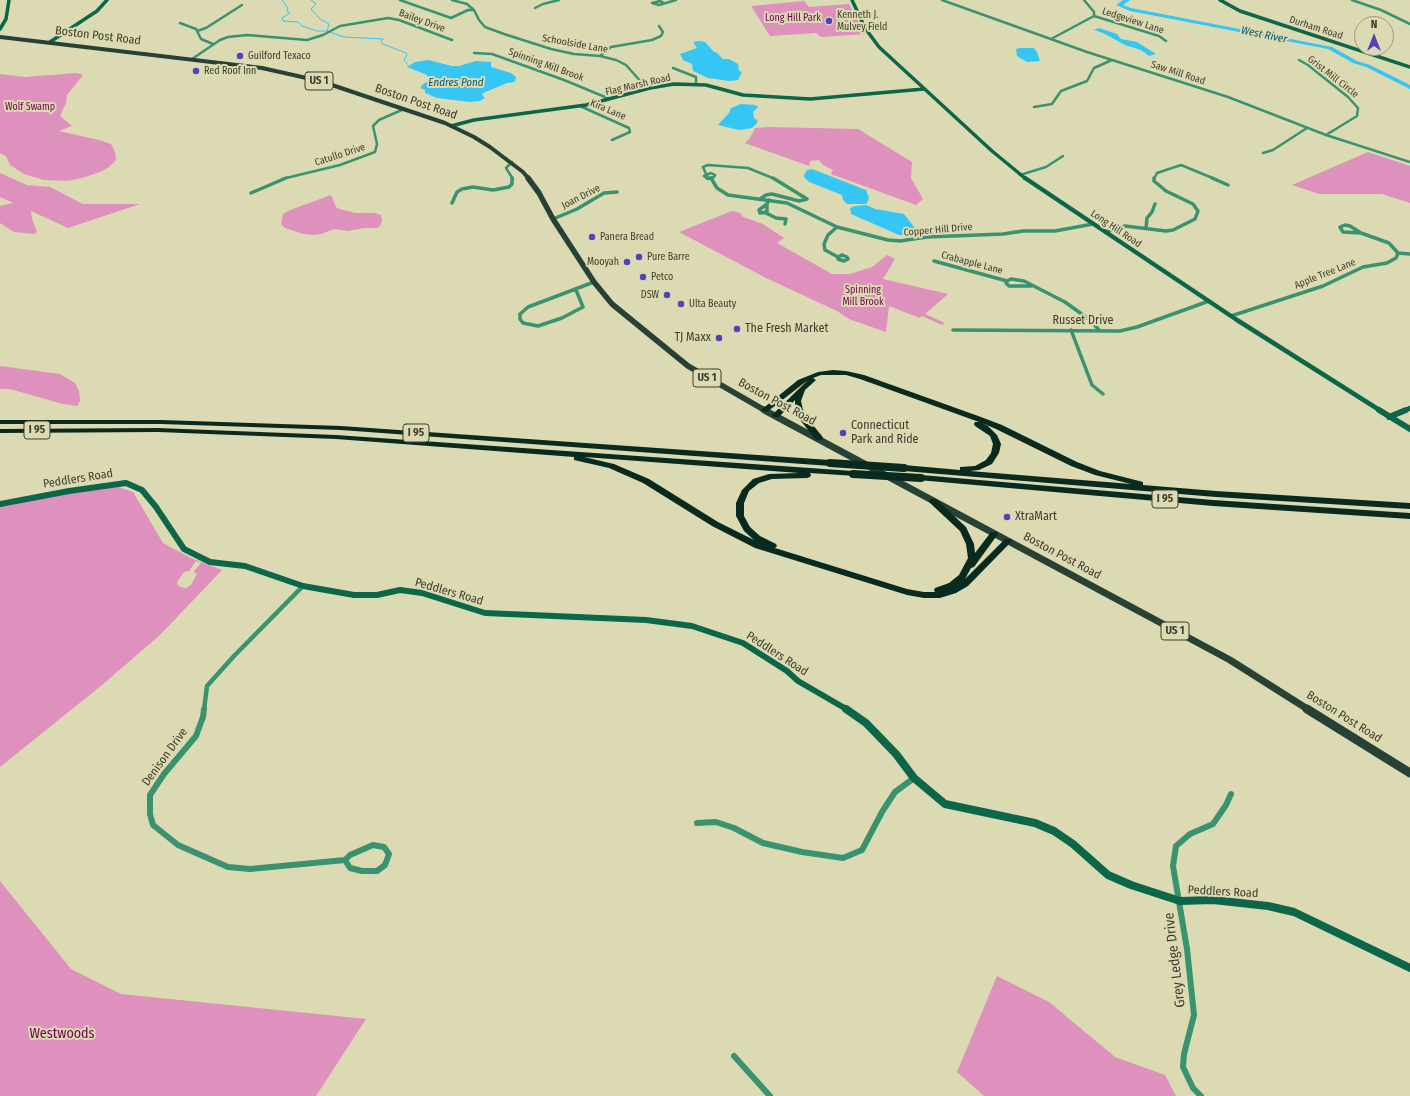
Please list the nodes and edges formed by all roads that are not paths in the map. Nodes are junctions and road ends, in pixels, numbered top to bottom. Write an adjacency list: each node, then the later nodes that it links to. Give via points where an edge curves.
1 (9, 0): 20 (street, via 6,19)
2 (107, 0): 26 (street, via 97,11)
3 (400, 0): 15 (street, via 451,18)
4 (452, 0): 15 (street, Schoolside Lane, via 467,4)
5 (559, 0): 14 (street)
6 (676, 0): 12 (street)
7 (852, 0): 37 (street, Long Hill Road, via 873,40)
8 (942, 0): 23 (street, Saw Mill Road)
9 (1084, 0): 16 (street, via 1094,12)
10 (1220, 0): 33 (street, Durham Road, via 1258,17)
11 (1352, 0): 18 (street)
12 (664, 3)
13 (242, 5): 21 (street, via 206,28)
14 (535, 8)
15 (474, 10): 29 (street, Schoolside Lane, via 485,26 504,34 551,49)
16 (1094, 16): 23 (street); 25 (street, Ledgeview Lane, via 1159,36)
17 (180, 23): 21 (street)
18 (1410, 24)
19 (659, 26): 29 (street, via 663,32 661,36 611,47)
20 (0, 29)
21 (197, 30): 27 (street, via 201,40)
22 (0, 37): 26 (main road, Boston Post Road / US 1)
23 (1051, 39): 31 (street, Saw Mill Road)
24 (452, 40): 27 (street, Bailey Drive, via 399,20 376,20 340,26 307,40 247,35 220,40)
25 (1166, 41)
26 (50, 42): 30 (main road, Boston Post Road / US 1)
27 (213, 44): 30 (street, Bailey Drive)
28 (474, 53): 38 (street, Spinning Mill Brook, via 498,56)
29 (600, 56): 36 (street, Schoolside Lane, via 626,65)
30 (192, 59): 41 (main road, Boston Post Road / US 1, via 282,72 320,81)
31 (1112, 60): 40 (street, via 1094,68 1087,81 1061,91 1052,104); 43 (street, Saw Mill Road, via 1228,97)
32 (1299, 60): 44 (street, Grist Mill Circle, via 1348,97 1358,108 1357,116)
33 (1410, 67)
34 (673, 68): 35 (street, via 696,77)
35 (696, 84): 36 (street, Flag Marsh Road); 37 (street, Flag Marsh Road, via 743,95 810,99)
36 (650, 88): 38 (street, Flag Marsh Road)
37 (924, 89): 50 (street, Long Hill Road)
38 (610, 99): 39 (street, Flag Marsh Road)
39 (580, 106): 42 (street, Flag Marsh Road, via 474,120); 45 (street, Kira Lane, via 629,128 630,132)
40 (1034, 107)
41 (404, 109): 42 (main road, Boston Post Road / US 1); 52 (street, Catullo Drive, via 379,120 373,126 377,144 375,152 340,165 279,180)
42 (451, 126): 48 (main road, Boston Post Road / US 1)
43 (1307, 128): 44 (street, Saw Mill Road); 46 (street, via 1273,150)
44 (1326, 135): 49 (street, Saw Mill Road)
45 (612, 140)
46 (1263, 153)
47 (1063, 156): 50 (street, via 1046,167)
48 (512, 162): 56 (street, via 506,168 513,180 508,187 493,190 462,188); 60 (main road, Boston Post Road / US 1, via 539,193)
49 (1410, 162)
50 (1020, 174): 62 (street, Long Hill Road)
51 (1228, 185): 64 (street, via 1182,165 1158,173 1154,177 1157,184 1193,204 1198,215 1188,224 1173,230)
52 (251, 192)
53 (617, 192): 60 (street, Joan Drive, via 604,193)
54 (760, 199): 54 (street, Copper Hill Drive, via 772,194 799,201 807,199 783,183 748,168 703,166 706,174 715,175 711,178 721,191 738,197); 55 (street, Copper Hill Drive)
55 (769, 200): 57 (street); 63 (street, Copper Hill Drive, via 796,206)
56 (452, 203)
57 (767, 204): 59 (street); 59 (street, via 759,211)
58 (1155, 204): 64 (street, via 1147,218)
59 (766, 214): 61 (street, via 786,219)
60 (553, 219): 72 (main road, Boston Post Road / US 1)
61 (785, 224)
62 (1093, 224): 63 (street, Copper Hill Drive, via 1055,231 1023,230 1004,234 927,237 900,241); 65 (street, Long Hill Road)
63 (837, 227): 69 (street, via 828,235 824,250)
64 (1146, 228): 65 (street, via 1125,226)
65 (1105, 232): 75 (street, Long Hill Road)
66 (1361, 233): 66 (street, via 1350,226 1340,227 1343,232); 67 (street, via 1389,243)
67 (1398, 253): 68 (street); 76 (street, Apple Tree Lane, via 1396,258 1387,263 1363,267 1323,286)
68 (1410, 254)
69 (838, 257)
70 (934, 262): 71 (street, Crabapple Lane)
71 (1007, 281): 73 (street, Crabapple Lane, via 1024,281); 73 (street, Crabapple Lane, via 1009,286)
72 (594, 282): 74 (street); 83 (main road, Boston Post Road / US 1, via 612,304 688,366)
73 (1031, 286): 79 (street, Crabapple Lane, via 1065,302 1090,320)
74 (576, 290): 74 (street, via 528,307 520,314 520,319 524,323 538,326 562,318 583,307)
75 (1209, 301): 76 (street, Long Hill Road); 79 (street, Russet Drive, via 1129,330)
76 (1231, 316): 85 (street, Long Hill Road)
77 (952, 330): 78 (street, Russet Drive)
78 (1071, 330): 79 (street, Russet Drive); 81 (street, via 1092,385)
79 (1100, 331)
80 (805, 386): 84 (highway); 89 (highway, via 798,401 799,410); 91 (highway, via 816,379 828,376 857,379 972,420 993,435 996,444 995,453 989,462 976,468)
81 (1103, 394)
82 (1410, 408): 85 (street)
83 (765, 410): 84 (main road, Boston Post Road / US 1); 93 (highway, via 809,377 820,373 846,373 978,419 1098,473 1150,486)
84 (776, 415): 89 (main road, Boston Post Road / US 1)
85 (1389, 416): 87 (street, Long Hill Road)
86 (0, 422): 91 (highway, I 95, bridge, via 168,422 341,428)
87 (1410, 429)
88 (0, 431): 90 (highway, I 95, via 230,432)
89 (819, 438): 94 (main road, Boston Post Road / US 1)
90 (549, 452): 92 (highway, I 95); 99 (highway, via 611,466 646,481 715,524 758,546 907,592 940,595 952,591 965,584)
91 (904, 468): 93 (highway, I 95)
92 (852, 474): 97 (highway, I 95, bridge); 100 (highway, via 772,476 756,481 746,490 740,503 740,516 747,529 769,544 909,587 939,590 952,585)
93 (1216, 494): 96 (highway, I 95)
94 (933, 501): 98 (main road, Boston Post Road / US 1); 100 (highway, via 964,529 970,544 972,558)
95 (0, 504): 101 (street, Peddlers Road, via 126,483 142,490 184,549 210,562 245,566)
96 (1410, 506)
97 (1410, 516)
98 (994, 534): 99 (main road, Boston Post Road / US 1); 100 (highway)
99 (1008, 541): 102 (main road, Boston Post Road / US 1, via 1230,660)
100 (962, 577)
101 (303, 586): 103 (street, Peddlers Road, via 354,595 377,595 400,590 422,593 485,613 646,620 692,626 722,635 743,643 798,681 852,712 896,754); 106 (street, Denison Drive, via 207,686 203,717 196,736 164,774 150,796 150,814 153,825 178,845 228,867 250,870)
102 (1410, 773)
103 (914, 778): 105 (street, via 895,792 862,850 843,858 763,843 716,822); 107 (street, Peddlers Road, via 945,804 1035,823 1054,831 1108,875)
104 (1231, 794): 107 (street, Grey Ledge Drive, via 1213,824 1190,834 1176,846 1173,866)
105 (697, 823)
106 (345, 860): 106 (street, Denison Drive, via 350,868 377,871 385,865 389,854 384,847 373,845 350,855)
107 (1180, 901): 108 (street, Peddlers Road, via 1237,902 1294,912); 111 (street, Grey Ledge Drive, via 1194,1014 1182,1067)
108 (1410, 968)
109 (734, 1056): 110 (street)
110 (770, 1096)
111 (1200, 1096)

